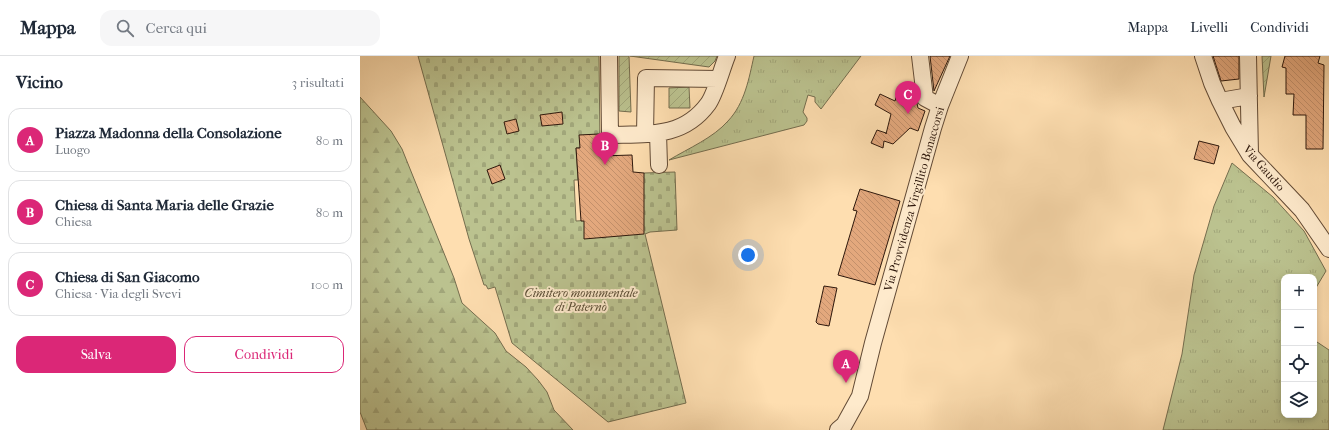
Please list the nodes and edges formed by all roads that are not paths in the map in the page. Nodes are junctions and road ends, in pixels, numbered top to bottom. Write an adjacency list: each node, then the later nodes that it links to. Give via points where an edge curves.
1 (609, 56): 11 (street, via 610,135)
2 (727, 56): 7 (street)
3 (920, 56): 10 (street, via 925,98)
4 (960, 56): 10 (street, Via Provvidenza Virgillito Bonaccorsi)
5 (1203, 56): 9 (street, Via Gaudio)
6 (1248, 56): 8 (street)
7 (718, 79): 11 (street, via 708,103 689,124 671,131); 11 (street, via 646,78)
8 (1249, 96): 9 (street); 12 (street)
9 (1220, 101): 12 (street, Via Gaudio)
10 (940, 106): 15 (street, Via Provvidenza Virgillito Bonaccorsi, via 860,396 844,425)
11 (652, 134): 13 (street)
12 (1250, 155): 14 (street, Via Gaudio, via 1302,210)
13 (659, 165)
14 (1329, 250)
15 (838, 430)

